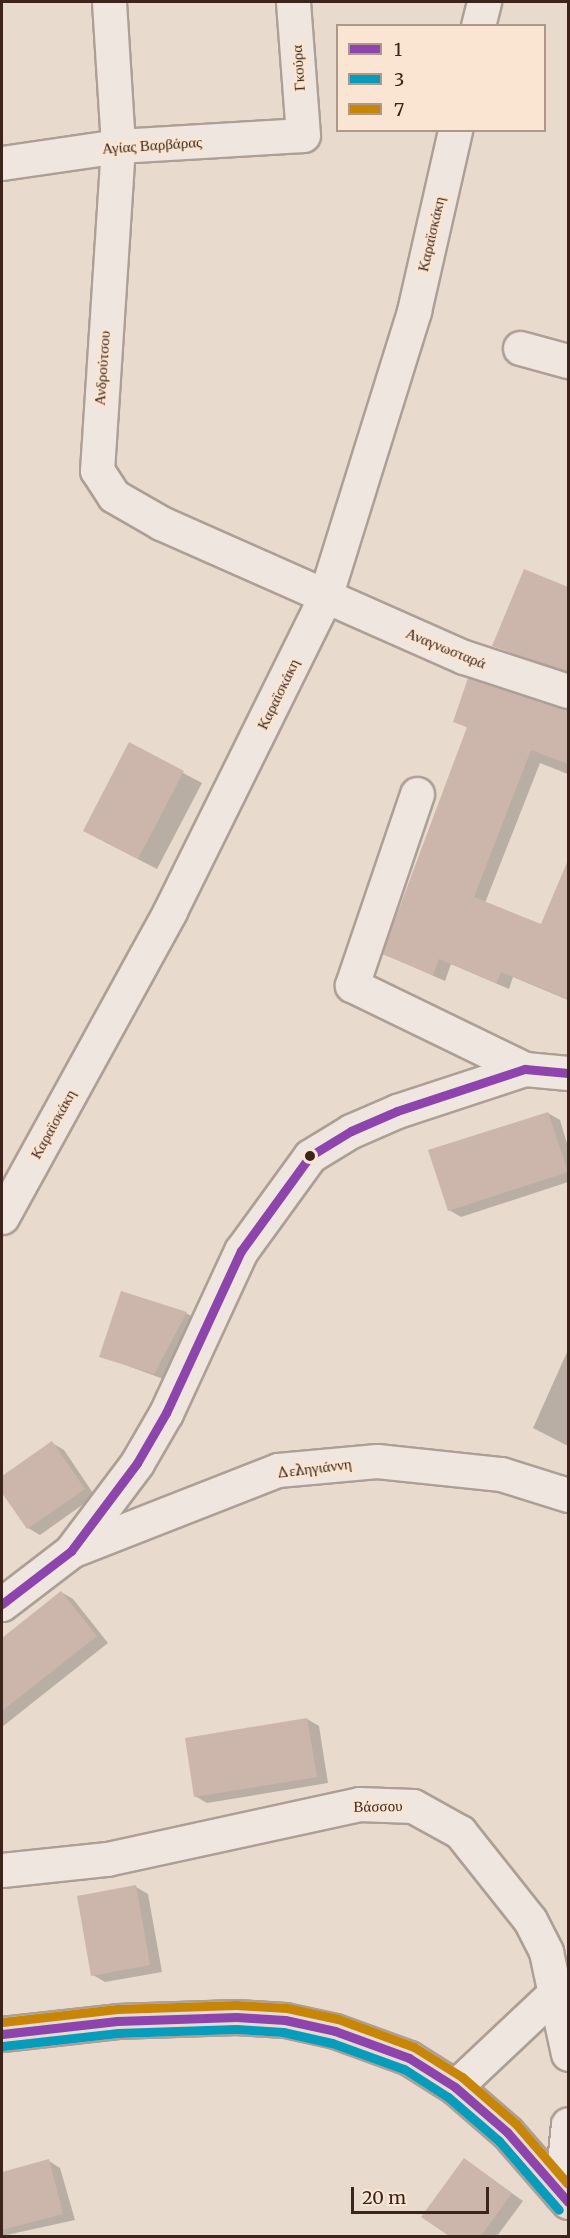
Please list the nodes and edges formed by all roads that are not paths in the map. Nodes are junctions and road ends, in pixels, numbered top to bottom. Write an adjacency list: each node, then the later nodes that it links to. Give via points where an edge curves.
1 (109, 2): 7 (street, Ανδρούτσου)
2 (293, 2): 6 (street, Γκούρα)
3 (484, 2): 4 (street)
4 (478, 24)
5 (454, 132): 11 (street, Καραϊσκάκη, via 414,311)
6 (303, 135): 7 (street, Αγίας Βαρβάρας)
7 (118, 146): 8 (street, Αγίας Βαρβάρας); 11 (street, Ανδρούτσου, via 97,470 114,496 161,523)
8 (2, 163)
9 (520, 348): 10 (street)
10 (568, 361)
11 (325, 597): 12 (street, Αναγνωσταρά, via 464,657); 16 (street, Καραϊσκάκη, via 170,911)
12 (568, 691)
13 (417, 794): 14 (street, via 352,985)
14 (525, 1069): 15 (street); 18 (street, via 398,1111 351,1131 310,1156 242,1251 166,1413 137,1463)
15 (568, 1073)
16 (2, 1218)
17 (568, 1495): 18 (street, Δεληγιάννη, via 501,1474 376,1461 278,1470)
18 (71, 1551): 19 (street)
19 (2, 1604)
20 (2, 1870): 21 (street, Βάσσου, via 107,1859 359,1804 413,1806 460,1832 494,1870 530,1920 546,1952)
21 (557, 1991): 23 (street, Βάσσου); 24 (street)
22 (2, 2034): 24 (main road, via 117,2021 236,2017 285,2020 334,2031 409,2058)
23 (568, 2054)
24 (455, 2087): 26 (main road, via 507,2132)
25 (568, 2124): 26 (street)
26 (565, 2198)

